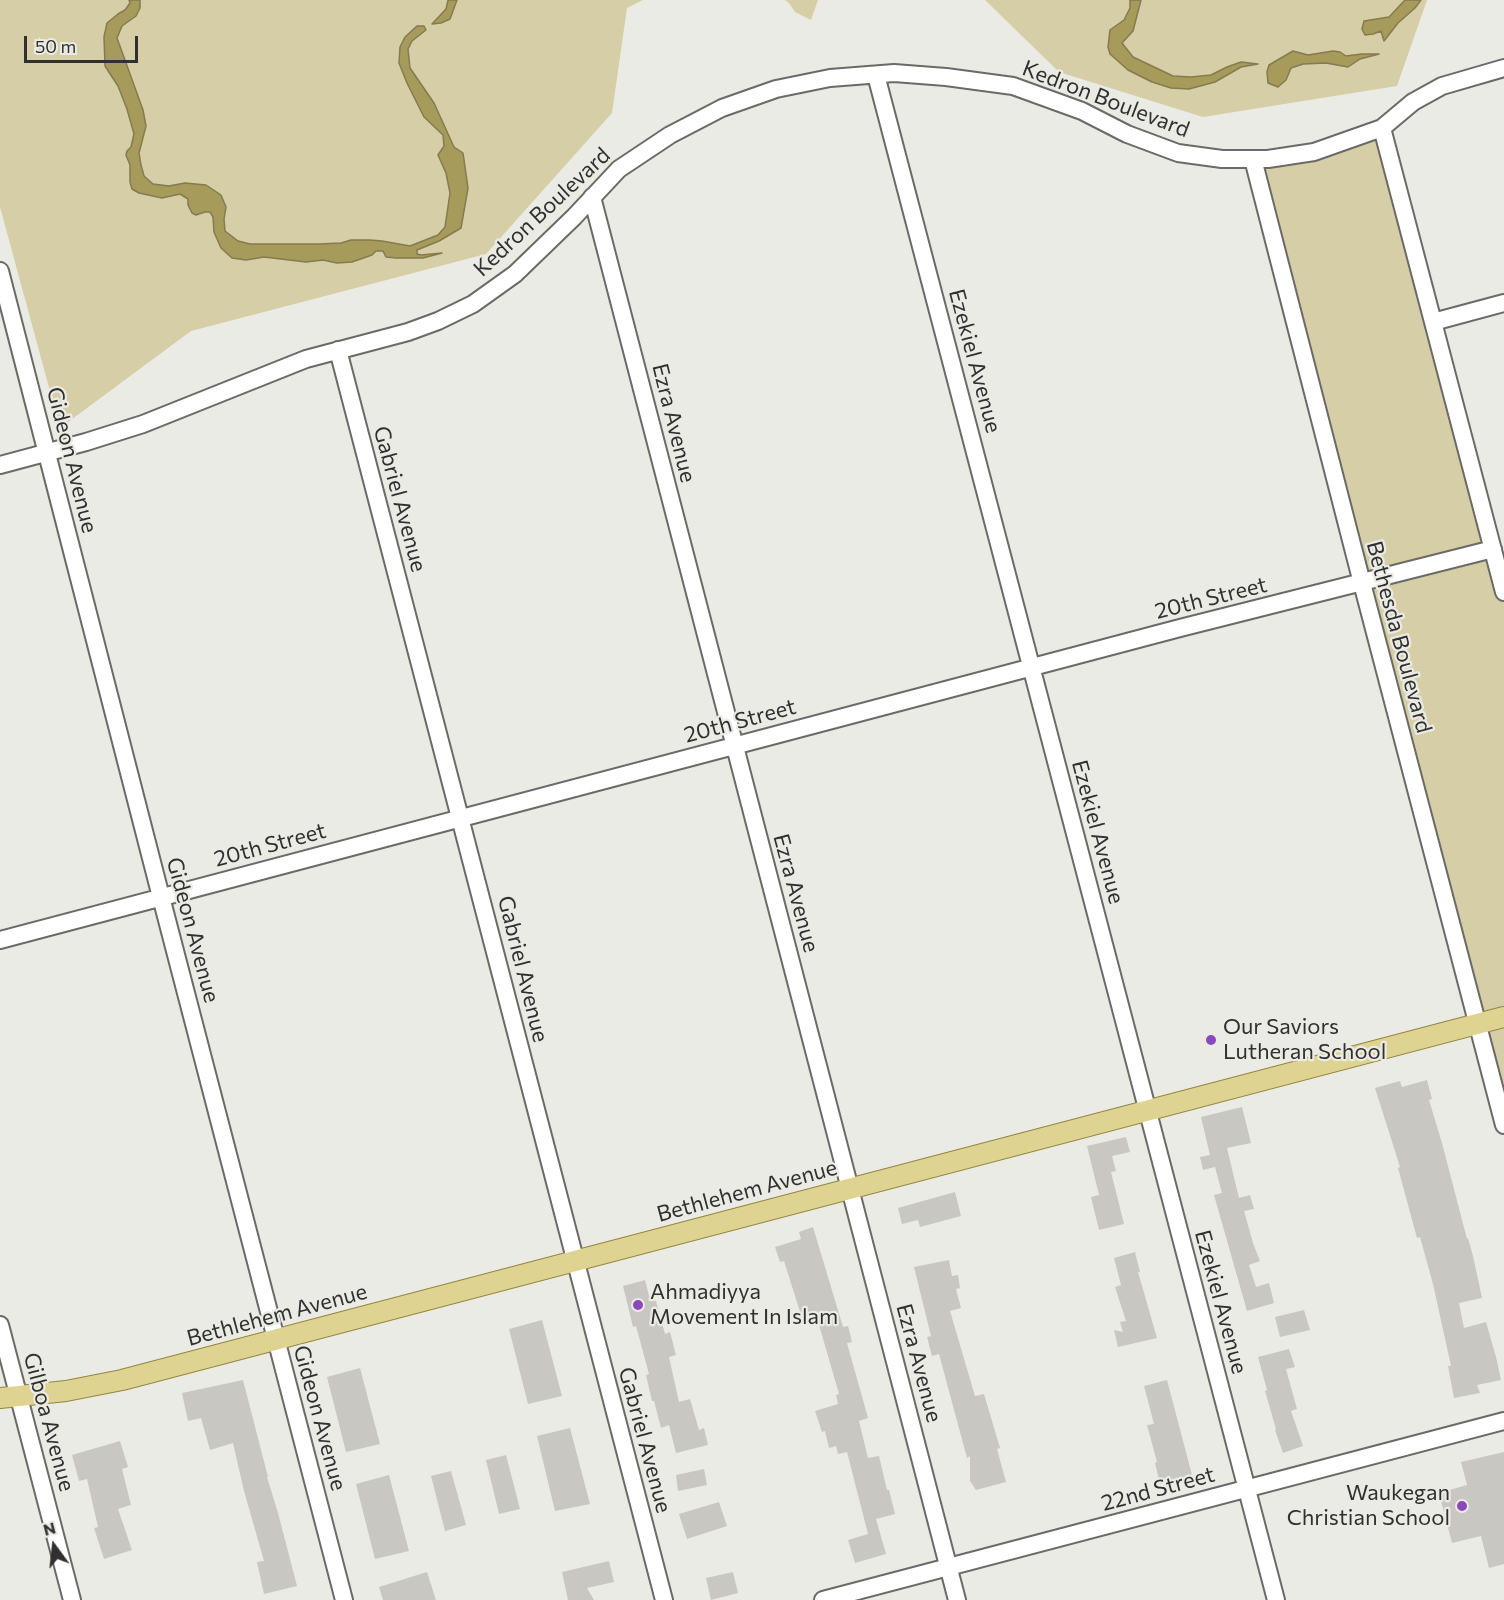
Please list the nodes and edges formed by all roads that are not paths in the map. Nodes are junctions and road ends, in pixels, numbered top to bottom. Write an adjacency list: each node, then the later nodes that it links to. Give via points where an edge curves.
1 (1504, 68): 3 (street, via 1442,86 1413,102)
2 (876, 75): 4 (street, Kedron Boulevard, via 946,77 1013,86 1178,153); 5 (street, Kedron Boulevard, via 830,78 776,89 722,108 670,135 619,169); 15 (street, Ezekiel Avenue)
3 (1382, 128): 4 (street, Kedron Boulevard, via 1314,152); 8 (street)
4 (1253, 159): 13 (street, Bethesda Boulevard)
5 (592, 197): 9 (street, Kedron Boulevard, via 515,274 473,304 408,332); 16 (street, Ezra Avenue)
6 (0, 271): 10 (street, Gideon Avenue)
7 (1504, 303): 8 (street)
8 (1433, 322): 12 (street)
9 (338, 350): 10 (street, Kedron Boulevard, via 142,424); 17 (street, Gabriel Avenue)
10 (47, 452): 11 (street, Kedron Boulevard); 18 (street, Gideon Avenue)
11 (0, 465)
12 (1496, 541): 13 (street, 20th Street); 14 (street)
13 (1362, 583): 15 (street, 20th Street); 21 (street, Bethesda Boulevard)
14 (1504, 592)
15 (1032, 668): 16 (street, 20th Street); 22 (street, Ezekiel Avenue)
16 (734, 746): 17 (street, 20th Street); 24 (street, Ezra Avenue)
17 (460, 818): 18 (street, 20th Street); 25 (street, Gabriel Avenue)
18 (161, 897): 19 (street, 20th Street); 27 (street, Gideon Avenue)
19 (0, 940)
20 (1504, 1017): 21 (main road, Bethlehem Avenue)
21 (1478, 1024): 22 (main road, Bethlehem Avenue); 23 (street, Bethesda Boulevard)
22 (1148, 1111): 24 (main road, Bethlehem Avenue); 30 (street, Ezekiel Avenue)
23 (1504, 1125)
24 (850, 1189): 25 (main road, Bethlehem Avenue); 31 (street, Ezra Avenue)
25 (575, 1261): 27 (main road, Bethlehem Avenue); 34 (street, Gabriel Avenue)
26 (0, 1325): 28 (street, Gilboa Avenue)
27 (276, 1340): 28 (main road, Bethlehem Avenue, via 122,1380); 33 (street, Gideon Avenue)
28 (9, 1397): 32 (street, Gilboa Avenue)
29 (1504, 1421): 30 (street, 22nd Street)
30 (1246, 1489): 31 (street, 22nd Street); 37 (street, Ezekiel Avenue)
31 (948, 1567): 35 (street, 22nd Street); 36 (street, Ezra Avenue)
32 (72, 1600)
33 (344, 1600)
34 (664, 1600)
35 (823, 1600)
36 (957, 1600)
37 (1276, 1600)

